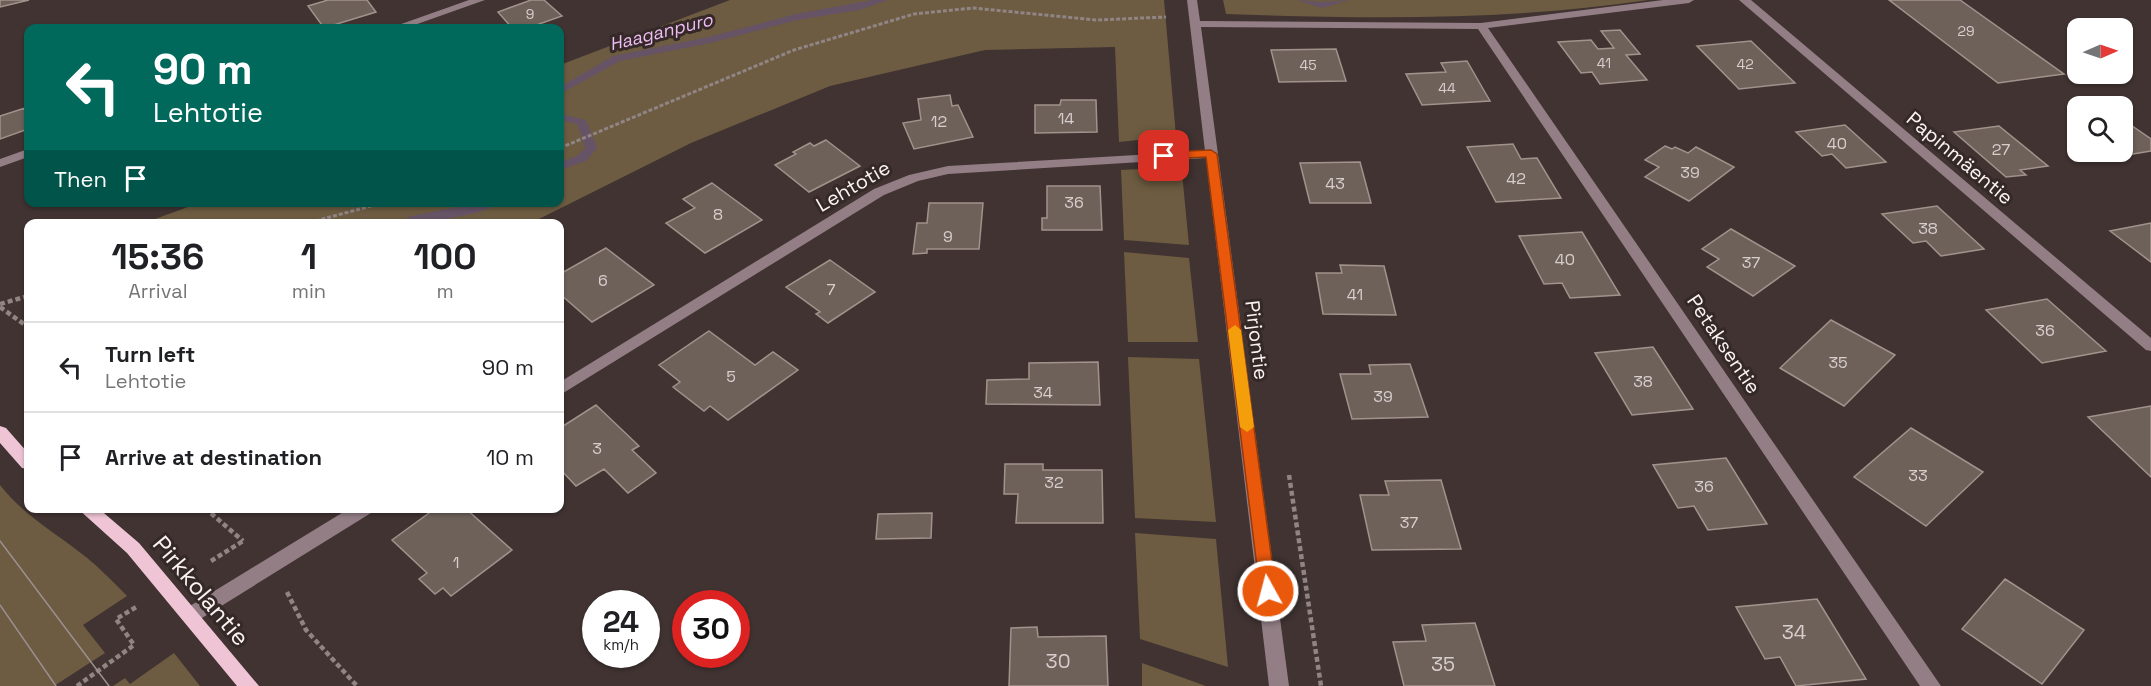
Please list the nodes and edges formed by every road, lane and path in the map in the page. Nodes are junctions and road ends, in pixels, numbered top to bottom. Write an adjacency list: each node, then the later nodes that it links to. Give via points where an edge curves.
1 (480, 0): 5 (street)
2 (1689, 0): 6 (street)
3 (1744, 0): 16 (street, Papinmäentie)
4 (1193, 11): 6 (street); 7 (path, via 1096,20 973,8 914,14 794,50); 9 (street, Pirjontie)
5 (408, 24)
6 (1481, 26): 25 (street, Petaksentie)
7 (564, 146)
8 (24, 154): 10 (street)
9 (1211, 154): 17 (street, Lehtotie, via 948,170 914,178 879,192); 24 (street, Pirjontie)
10 (0, 163)
11 (367, 207): 12 (path)
12 (323, 219)
13 (24, 297): 14 (path)
14 (0, 306): 15 (path)
15 (24, 324)
16 (2151, 346)
17 (564, 387)
18 (0, 432): 19 (main road)
19 (24, 459)
20 (91, 513): 22 (main road, Pirkkolantie, via 134,548)
21 (357, 513): 22 (street)
22 (191, 615): 23 (main road, Pirkkolantie)
23 (249, 686)
24 (1279, 686)
25 (1931, 686)

